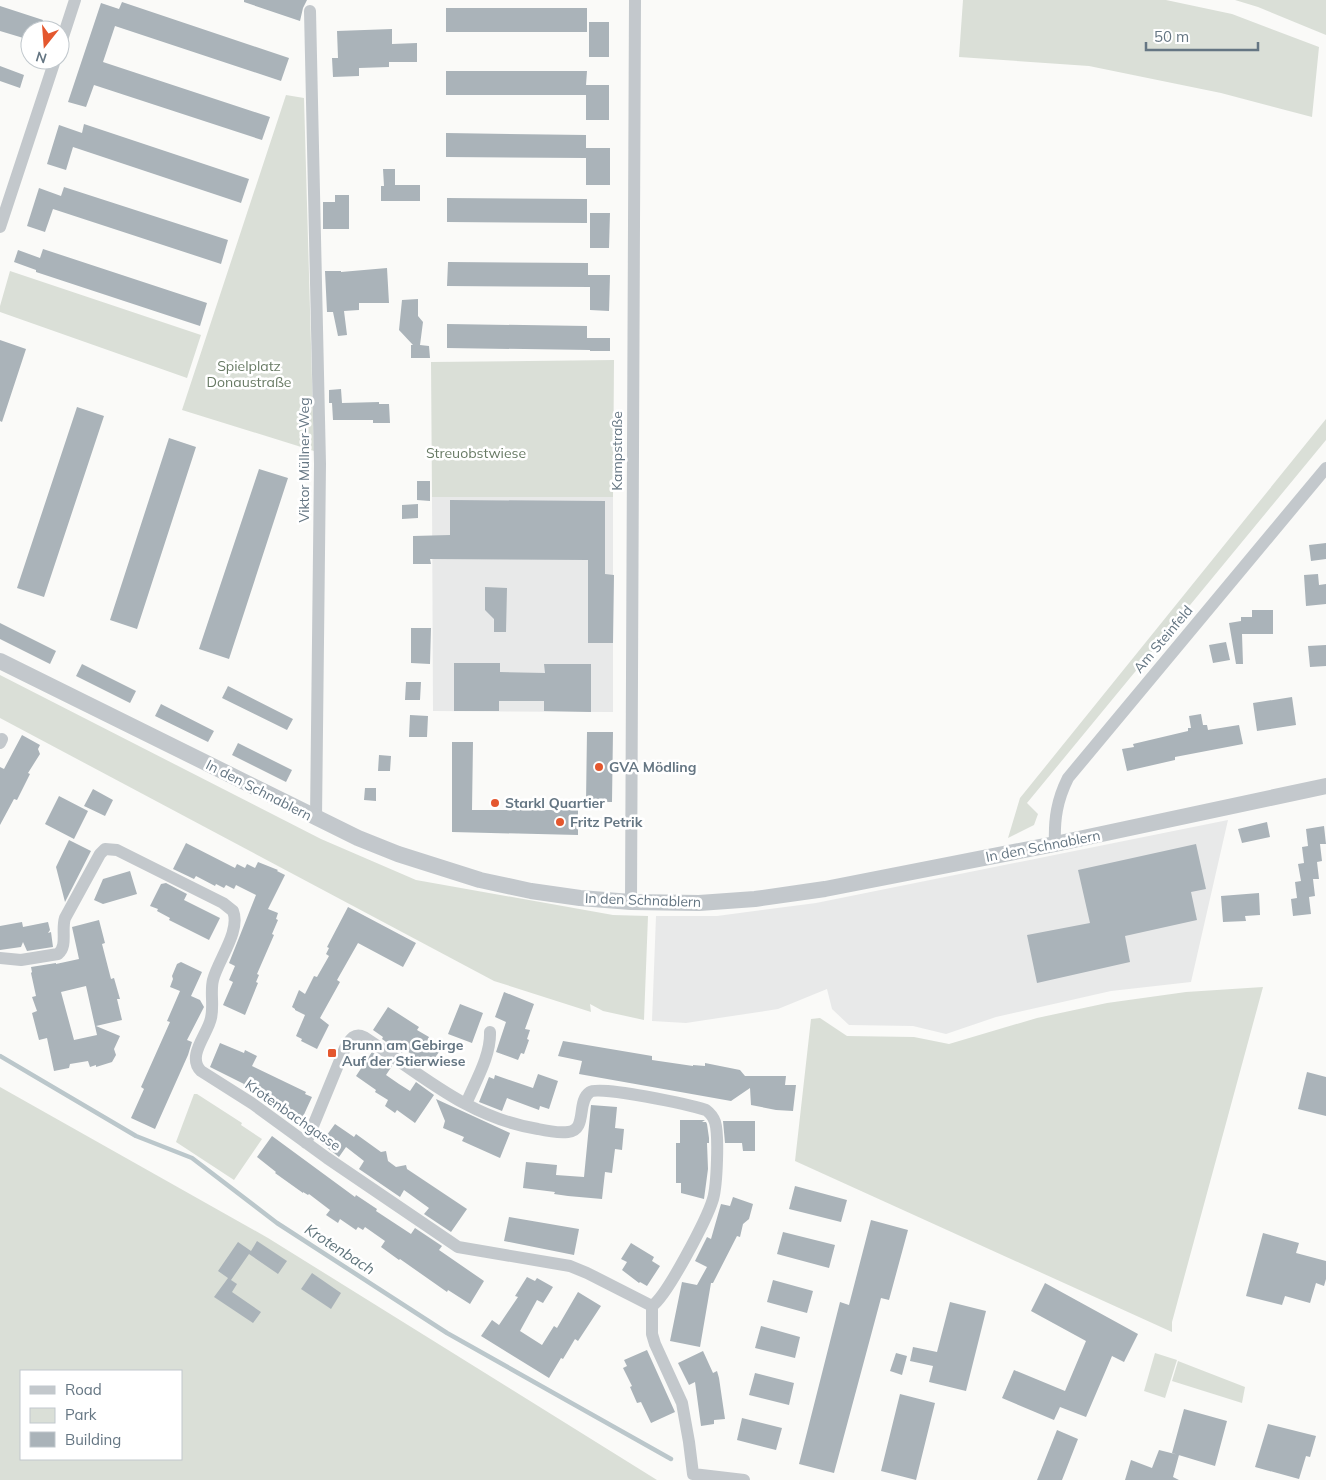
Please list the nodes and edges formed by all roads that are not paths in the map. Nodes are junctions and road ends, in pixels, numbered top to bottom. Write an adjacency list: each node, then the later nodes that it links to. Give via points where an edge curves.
1 (75, 0): 4 (street)
2 (635, 0): 12 (street, Kampstraße)
3 (310, 11): 10 (street, Viktor Müllner-Weg, via 320,464)
4 (68, 20)
5 (52, 70): 6 (street)
6 (0, 227)
7 (1326, 468): 11 (street, Am Steinfeld, via 1068,778 1055,813)
8 (0, 661): 10 (street, In den Schnablern)
9 (1326, 786): 11 (street, In den Schnablern)
10 (316, 819): 12 (street, In den Schnablern, via 398,854 480,880 580,898)
11 (1055, 844): 12 (street, In den Schnablern, via 825,889 754,899 699,903)
12 (631, 902)
13 (0, 958): 16 (street, Krotenbachgasse, via 21,960 61,952 65,918 105,849 117,850 223,903 233,911 236,923 211,987 212,1017 196,1055 198,1068)
14 (490, 1032): 15 (street, via 488,1050)
15 (466, 1104): 16 (street, via 364,1037 356,1035 345,1048); 17 (street, via 516,1125 569,1132 578,1127 584,1100 594,1090 616,1091 687,1105 711,1114 716,1126 714,1196 667,1288)
16 (306, 1143): 17 (street, Krotenbachgasse, via 458,1247 578,1269)
17 (652, 1306): 18 (street, via 652,1334 682,1403 693,1474)
18 (744, 1480)

